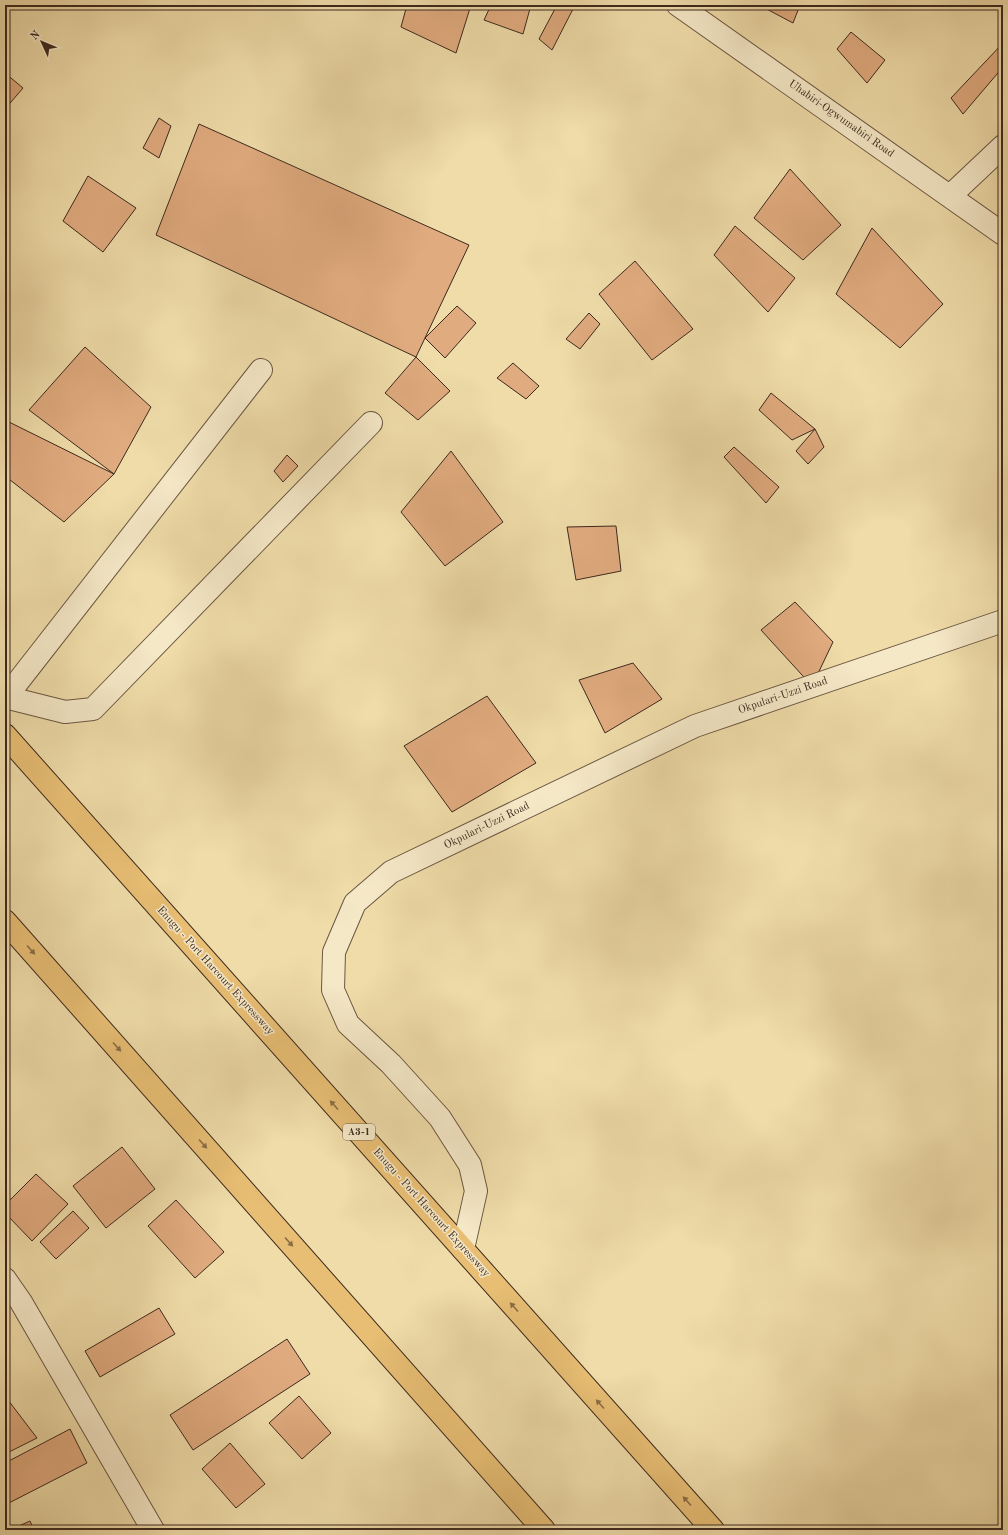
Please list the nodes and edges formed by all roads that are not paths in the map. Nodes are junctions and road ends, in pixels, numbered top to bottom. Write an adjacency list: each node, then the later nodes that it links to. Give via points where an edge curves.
1 (678, 5): 3 (street, Uhabiri-Ogwumabiri Road)
2 (1003, 146): 3 (street)
3 (950, 196): 4 (street, Uhabiri-Ogwumabiri Road)
4 (1003, 234)
5 (261, 370): 8 (street)
6 (371, 423): 8 (street, via 93,709 65,712)
7 (1003, 621): 11 (street, Okpulari-Uzzi Road, via 695,726 391,872 355,903 334,952 333,990 348,1024 391,1064 440,1118 470,1165 476,1192)
8 (6, 697)
9 (5, 735): 11 (highway, Enugu - Port Harcourt Expressway / A3-1, one-way to 9)
10 (5, 920): 14 (highway, one-way to 14)
11 (463, 1249): 15 (highway, Enugu - Port Harcourt Expressway / A3-1, one-way to 11)
12 (5, 1280): 13 (street, via 21,1302)
13 (153, 1530)
14 (544, 1530)
15 (713, 1530)

